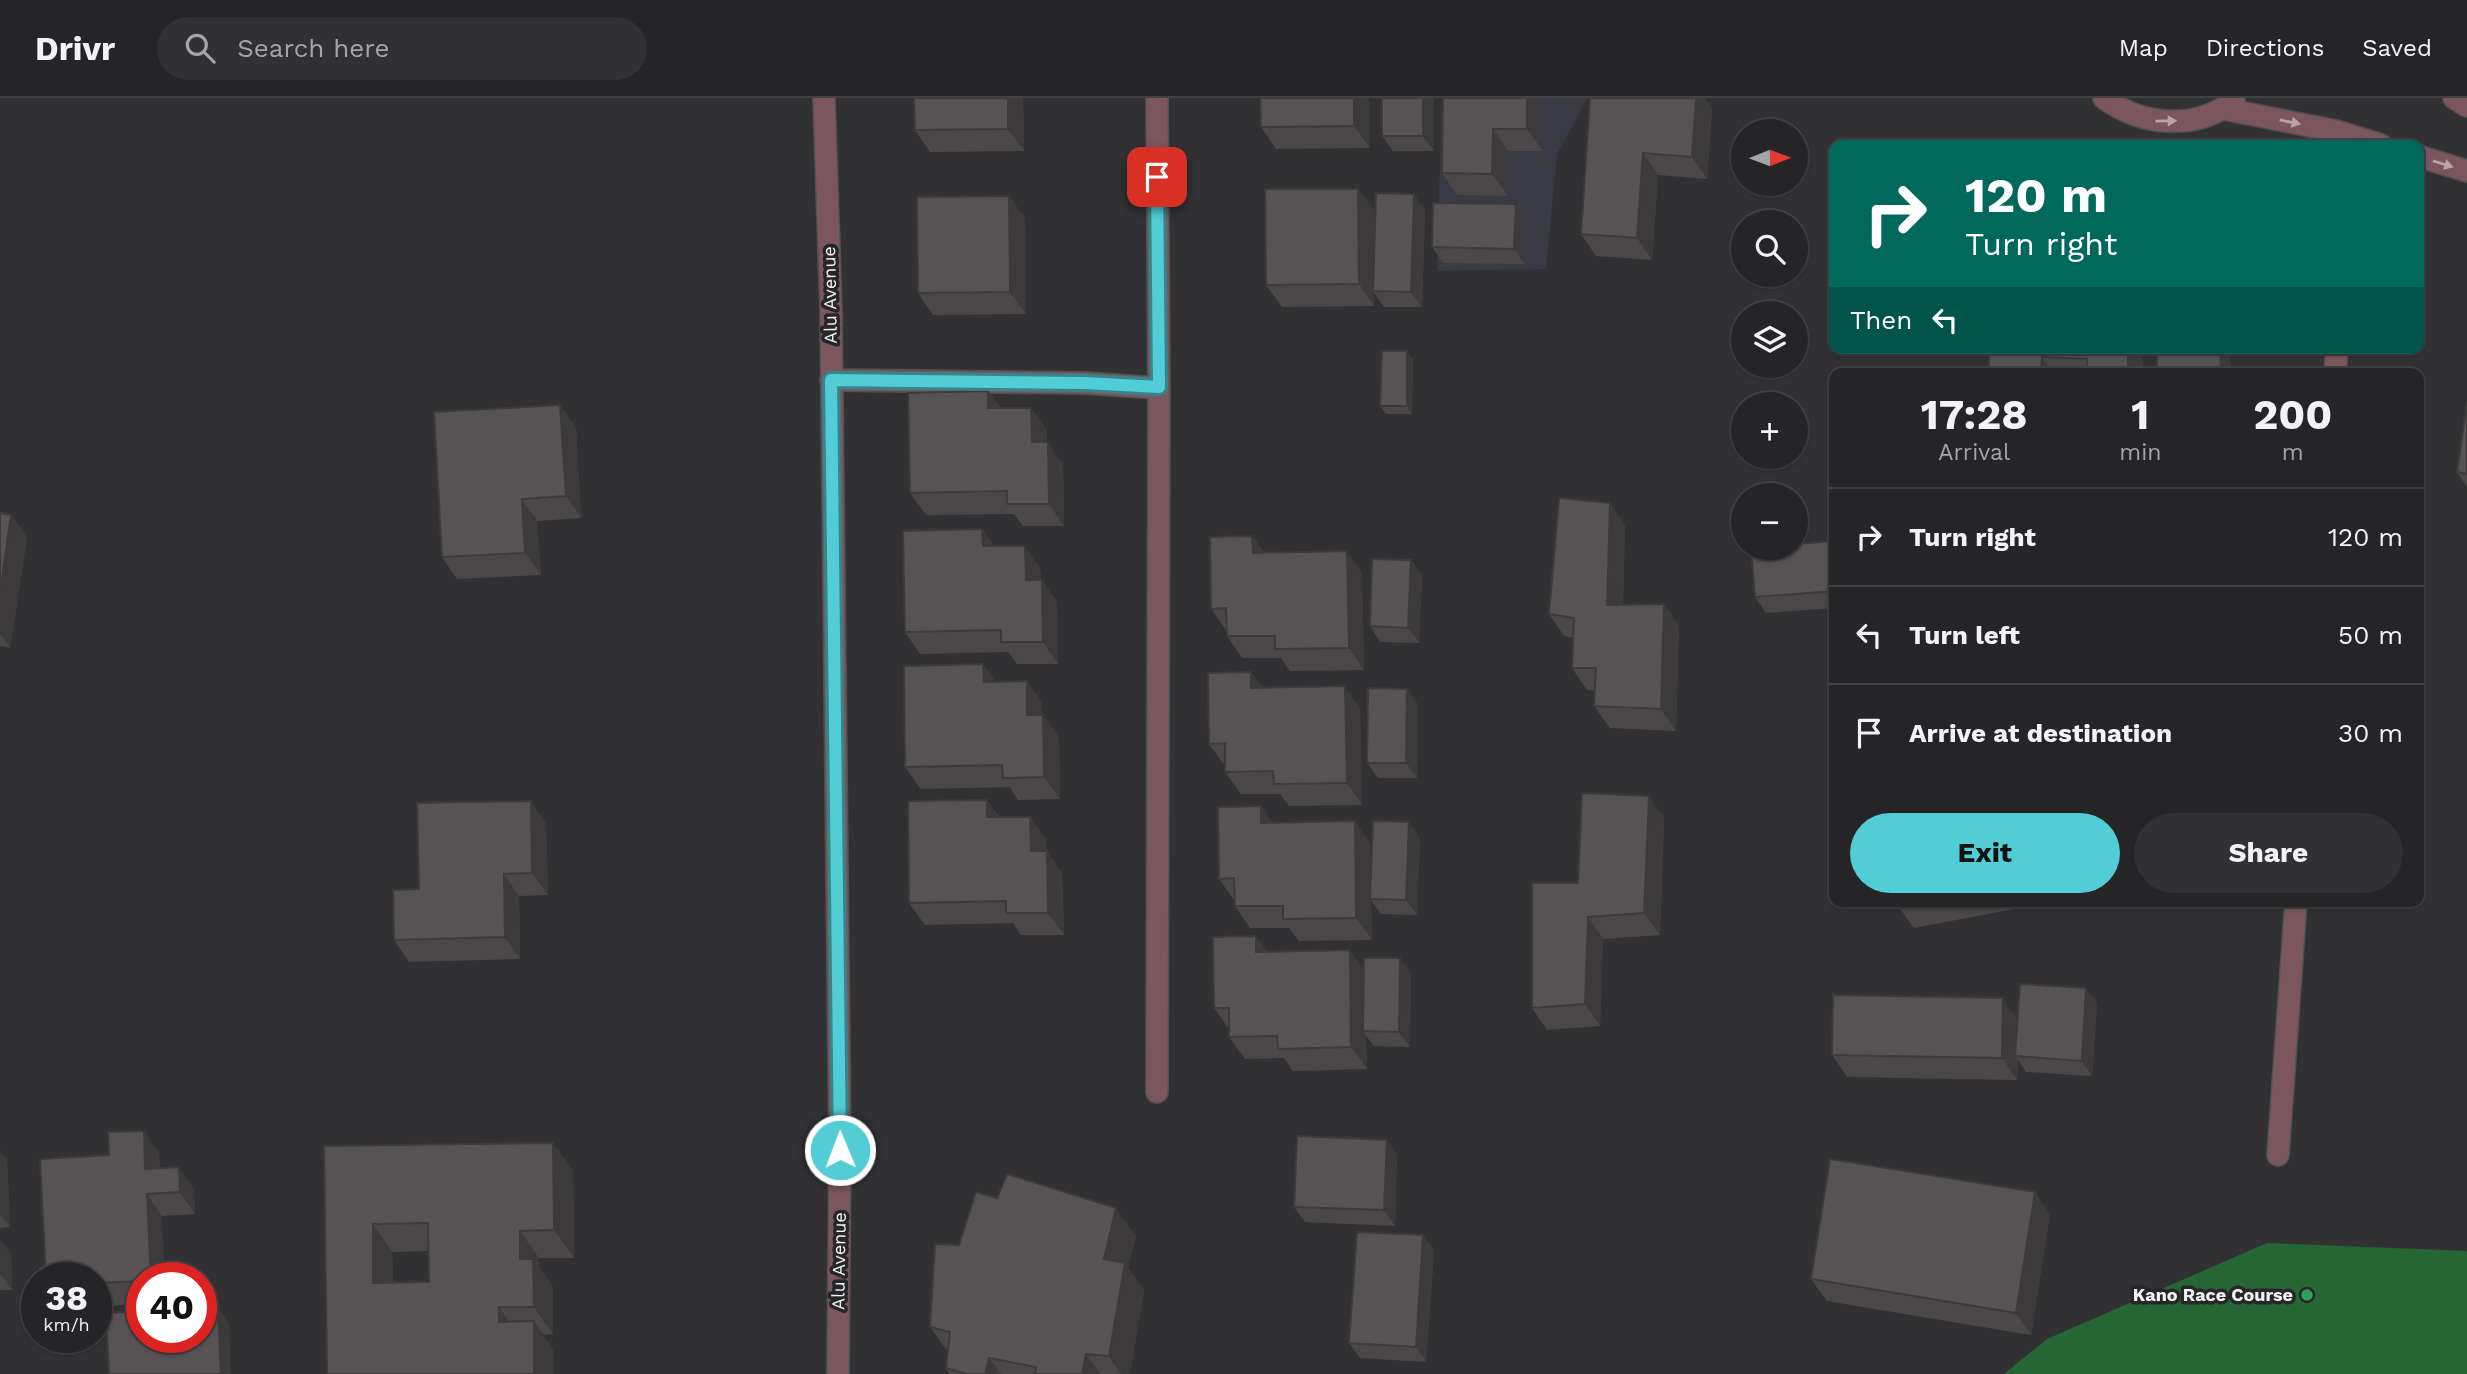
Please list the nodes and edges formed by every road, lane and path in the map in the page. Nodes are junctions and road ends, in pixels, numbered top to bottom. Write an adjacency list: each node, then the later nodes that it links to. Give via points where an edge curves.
1 (824, 98): 12 (street, Alu Avenue)
2 (1157, 98): 13 (street)
3 (2095, 98): 8 (street)
4 (2104, 98): 8 (street)
5 (2454, 98): 7 (street)
6 (2231, 103): 8 (street, one-way to 6, via 2156,121 2191,120); 9 (street, one-way to 9)
7 (2467, 106)
8 (2123, 112)
9 (2365, 140)
10 (2424, 158): 11 (street, one-way to 11)
11 (2467, 171)
12 (831, 380): 13 (street); 17 (street, Alu Avenue, via 840,1150)
13 (1159, 387): 15 (street)
14 (2296, 907): 16 (street)
15 (1157, 1092)
16 (2278, 1155)
17 (838, 1374)

